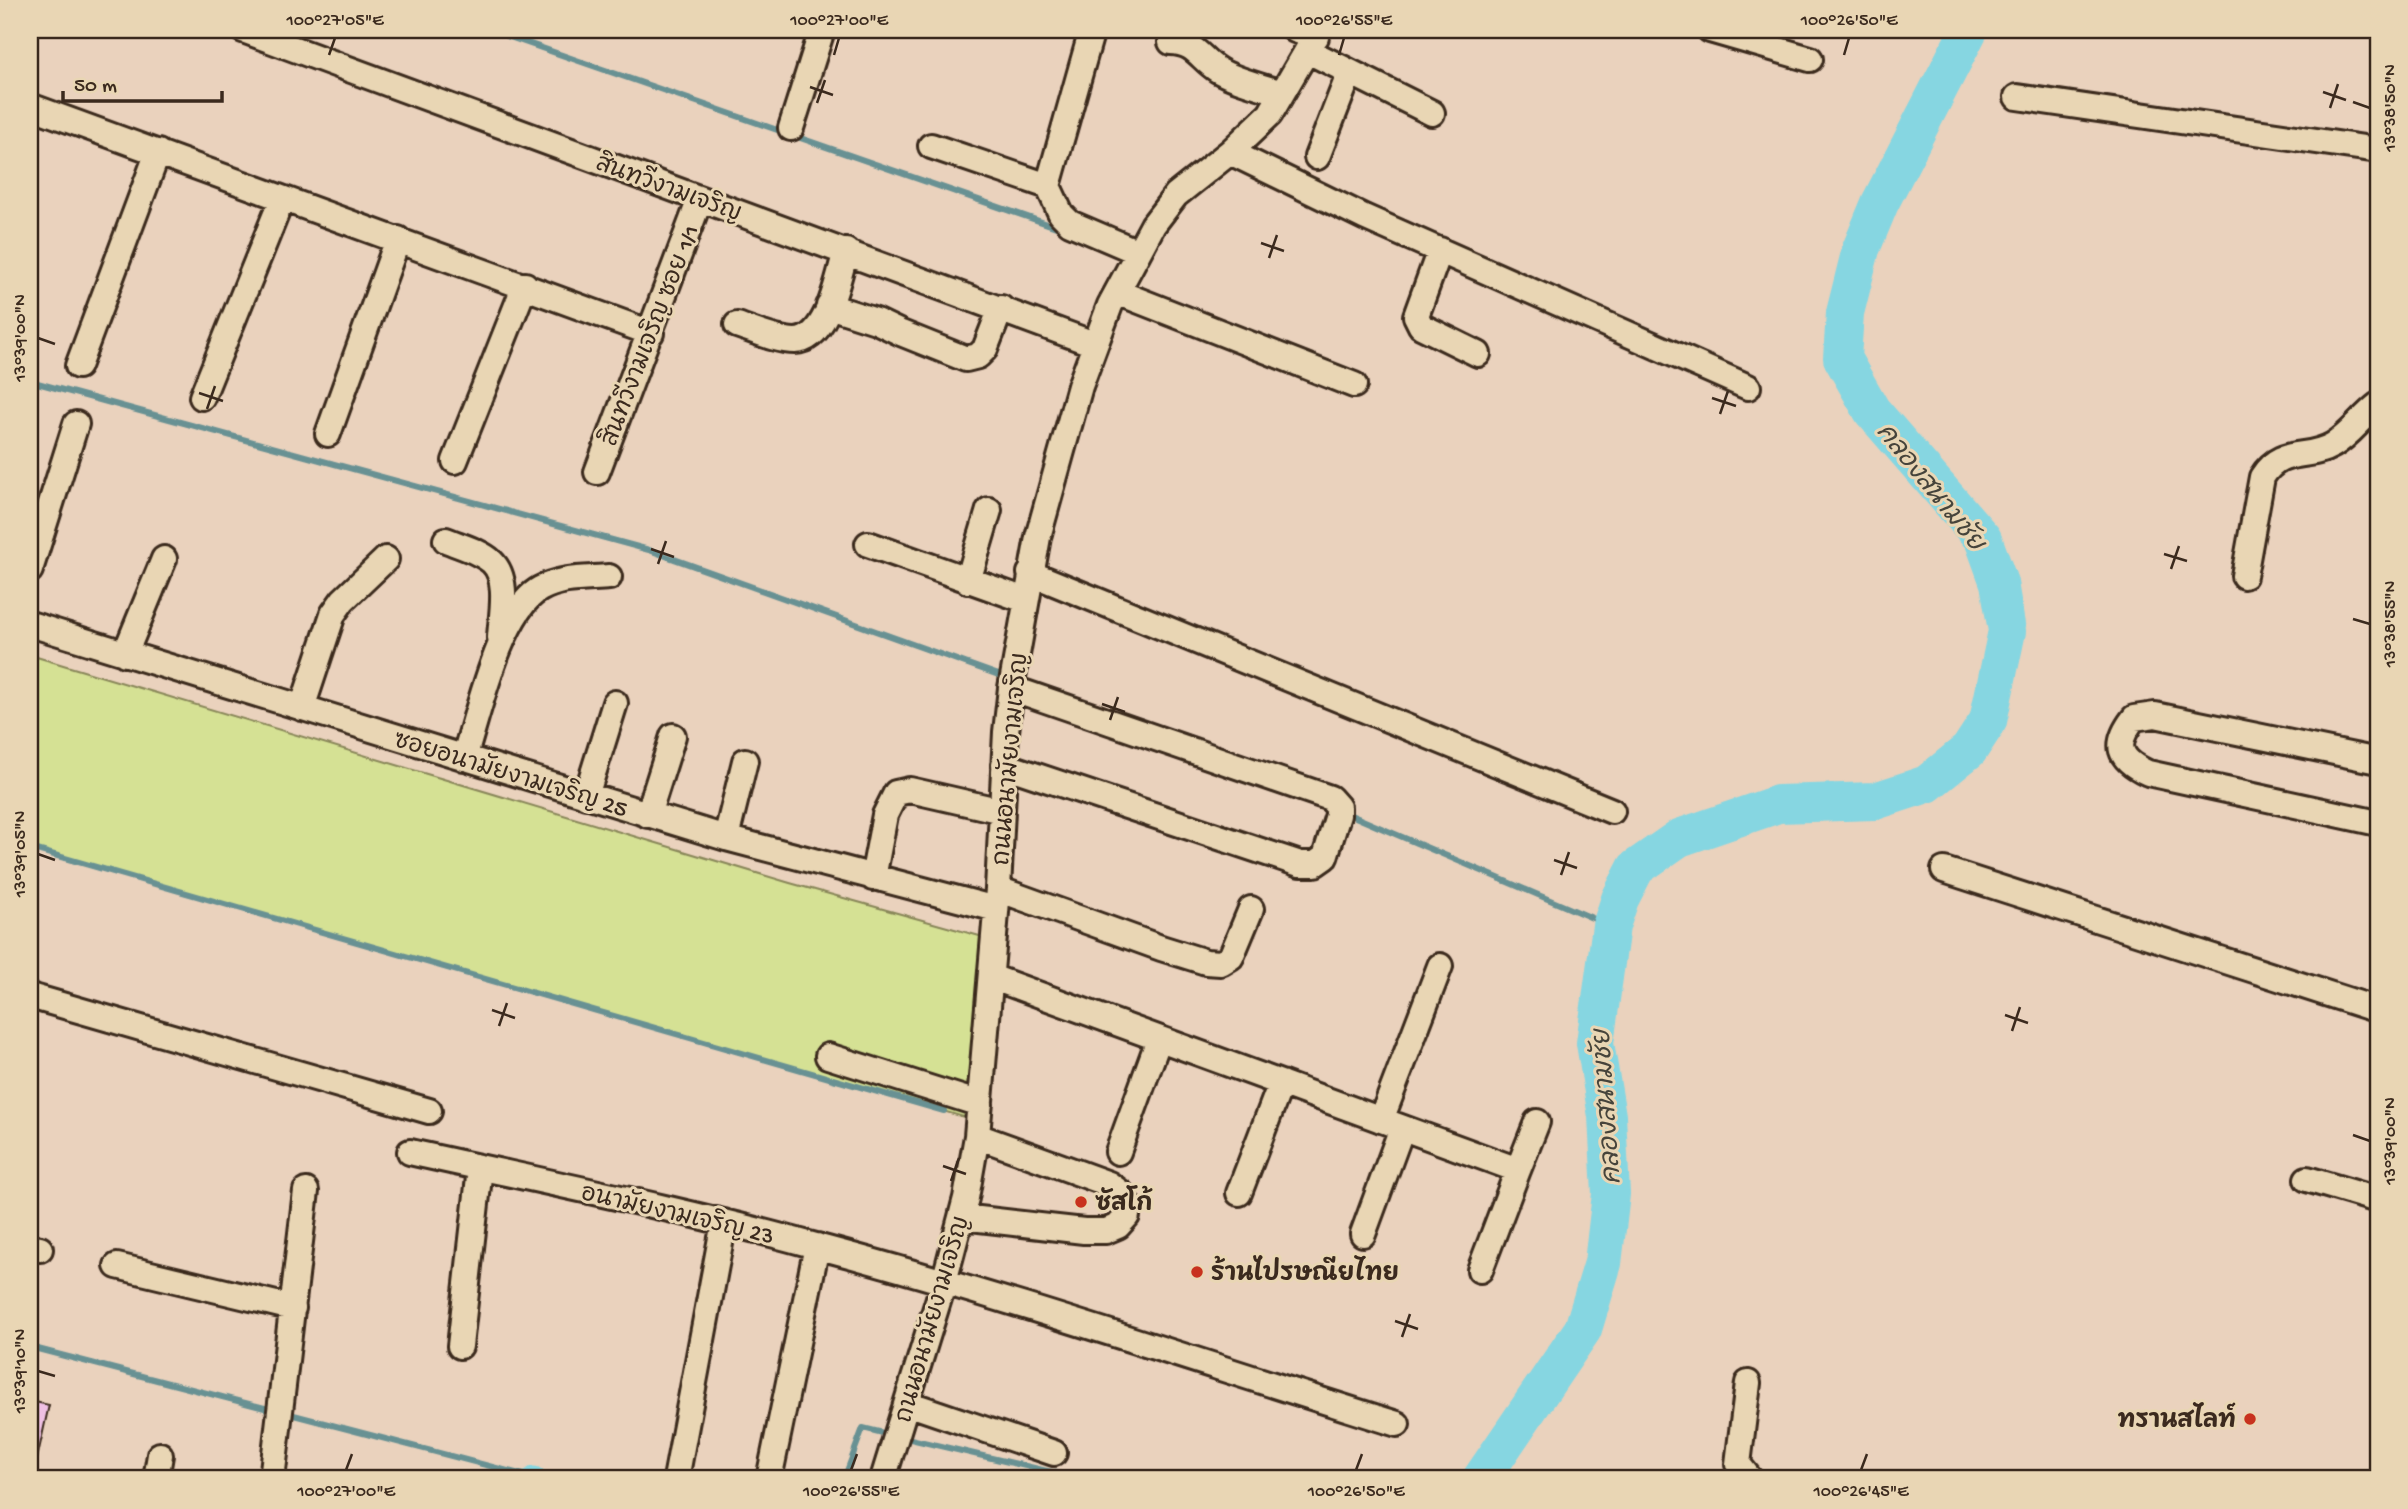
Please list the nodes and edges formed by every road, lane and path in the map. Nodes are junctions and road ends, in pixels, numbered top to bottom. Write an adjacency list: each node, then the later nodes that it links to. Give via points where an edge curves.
1 (243, 30): 20 (street, สินทวีงามเจริญ)
2 (822, 30): 13 (street)
3 (1092, 30): 19 (street)
4 (1710, 30): 7 (street)
5 (1309, 37): 8 (street); 9 (street, ถนนอนามัยงามเจริญ)
6 (1171, 42): 9 (street, via 1194,48 1219,71)
7 (1810, 59)
8 (1350, 72): 12 (street); 18 (street)
9 (1282, 93): 17 (street, ถนนอนามัยงามเจริญ, via 1270,114)
10 (2017, 97): 15 (street)
11 (31, 109): 16 (street)
12 (1432, 113)
13 (791, 128)
14 (931, 146): 19 (street)
15 (2378, 150)
16 (158, 152): 21 (street); 34 (street)
17 (1230, 152): 23 (street); 25 (street, ถนนอนามัยงามเจริญ, via 1176,195)
18 (1317, 157)
19 (1048, 186): 25 (street, via 1070,223)
20 (700, 198): 24 (street, สินทวีงามเจริญ); 31 (street, สินทวีงามเจริญ ซอย 1/1)
21 (282, 199): 22 (street); 37 (street)
22 (398, 239): 26 (street); 40 (street)
23 (1440, 250): 33 (street, via 1416,316 1421,326); 36 (street)
24 (846, 251): 28 (street); 29 (street, สินทวีงามเจริญ)
25 (1138, 252): 27 (street, ถนนอนามัยงามเจริญ)
26 (525, 285): 31 (street); 41 (street)
27 (1117, 292): 32 (street, ถนนอนามัยงามเจริญ); 35 (street)
28 (829, 306): 29 (street, via 966,359 985,349); 30 (street, via 818,331 797,341)
29 (1001, 308): 32 (street, สินทวีงามเจริญ)
30 (737, 325)
31 (650, 333): 42 (street, สินทวีงามเจริญ ซอย 1/1)
32 (1094, 344): 49 (street, ถนนอนามัยงามเจริญ)
33 (1478, 354)
34 (78, 366)
35 (1354, 385)
36 (1748, 387)
37 (202, 397)
38 (2378, 405): 50 (street, via 2335,444 2270,465 2262,477)
39 (76, 424): 48 (street)
40 (328, 434)
41 (455, 461)
42 (597, 472)
43 (989, 510): 52 (street)
44 (446, 540): 55 (street, via 491,561 499,572 503,588)
45 (868, 544): 52 (street)
46 (164, 559): 56 (street)
47 (386, 559): 59 (street, via 333,614)
48 (30, 570)
49 (1030, 573): 53 (street, ถนนอนามัยงามเจริญ); 67 (street)
50 (2244, 576)
51 (609, 578): 55 (street, via 560,581 538,590 516,615)
52 (968, 581): 53 (street)
53 (1025, 600): 57 (street, ถนนอนามัยงามเจริญ)
54 (30, 624): 56 (street, ซอยอนามัยงามเจริญ 25)
55 (499, 646): 61 (street)
56 (125, 654): 59 (street, ซอยอนามัยงามเจริญ 25)
57 (1011, 688): 64 (street, ถนนอนามัยงามเจริญ); 64 (street, via 1330,798 1338,815 1325,857 1315,864 1300,864)
58 (615, 703): 65 (street)
59 (302, 708): 61 (street, ซอยอนามัยงามเจริญ 25)
60 (673, 736): 68 (street)
61 (464, 758): 65 (street, ซอยอนามัยงามเจริญ 25)
62 (745, 761): 70 (street)
63 (2378, 761): 69 (street, via 2155,715 2134,718 2121,742 2122,754 2131,766 2148,773)
64 (1004, 765): 66 (street, ถนนอนามัยงามเจริญ)
65 (586, 796): 68 (street, ซอยอนามัยงามเจริญ 25)
66 (1002, 811): 72 (street, via 909,790 896,793 885,815); 73 (street, ถนนอนามัยงามเจริญ)
67 (1612, 811)
68 (648, 815): 70 (street, ซอยอนามัยงามเจริญ 25)
69 (2378, 823)
70 (726, 838): 72 (street, ซอยอนามัยงามเจริญ 25)
71 (1944, 870): 78 (street)
72 (873, 878): 73 (street, ซอยอนามัยงามเจริญ 25)
73 (997, 899): 74 (street, ซอยอนามัยงามเจริญ 25, via 1206,962 1231,957); 76 (street, ถนนอนามัยงามเจริญ)
74 (1251, 909)
75 (1440, 966): 85 (street)
76 (991, 977): 79 (street); 82 (street, ถนนอนามัยงามเจริญ)
77 (30, 996): 83 (street)
78 (2378, 1010)
79 (1159, 1039): 81 (street); 88 (street)
80 (828, 1056): 82 (street)
81 (1281, 1083): 85 (street); 93 (street)
82 (980, 1104): 86 (street, ถนนอนามัยงามเจริญ)
83 (429, 1111)
84 (1537, 1122): 90 (street)
85 (1392, 1124): 90 (street); 97 (street)
86 (977, 1136): 95 (street, ถนนอนามัยงามเจริญ); 95 (street, via 1109,1185 1128,1204 1126,1216 1106,1231)
87 (410, 1152): 89 (street, อนามัยงามเจริญ 23)
88 (1118, 1152)
89 (480, 1168): 96 (street, อนามัยงามเจริญ 23); 103 (street)
90 (1518, 1170): 100 (street)
91 (2306, 1179): 94 (street)
92 (306, 1191): 102 (street)
93 (1239, 1193)
94 (2378, 1200)
95 (962, 1217): 101 (street, ถนนอนามัยงามเจริญ)
96 (724, 1222): 98 (street, อนามัยงามเจริญ 23); 109 (street)
97 (1363, 1234)
98 (817, 1246): 101 (street, อนามัยงามเจริญ 23); 110 (street)
99 (117, 1266): 102 (street)
100 (1480, 1270)
101 (944, 1282): 105 (street, ถนนอนามัยงามเจริญ); 106 (street, อนามัยงามเจริญ 23)
102 (293, 1308): 108 (street)
103 (460, 1346)
104 (1748, 1383): 112 (street, via 1738,1464)
105 (903, 1414): 107 (street); 111 (street, ถนนอนามัยงามเจริญ)
106 (1398, 1424)
107 (1054, 1453)
108 (272, 1479)
109 (676, 1479)
110 (769, 1479)
111 (883, 1479)
112 (1751, 1479)

